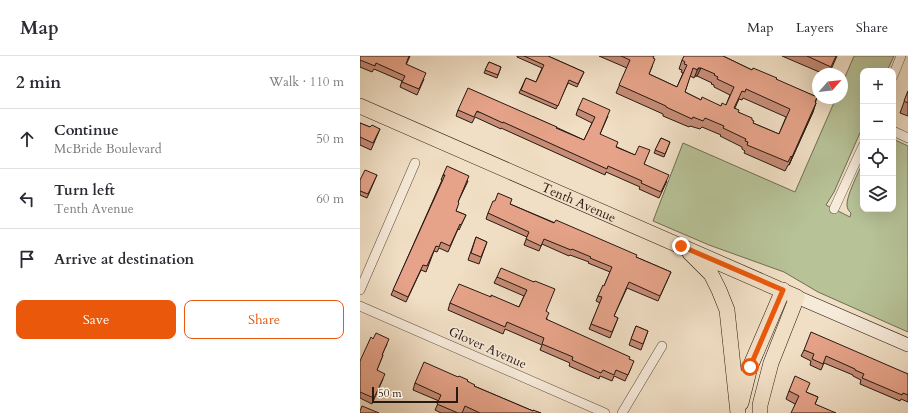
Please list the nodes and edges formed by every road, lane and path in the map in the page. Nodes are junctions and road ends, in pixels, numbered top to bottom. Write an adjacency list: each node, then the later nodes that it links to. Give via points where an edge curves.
1 (901, 56): 2 (street)
2 (896, 68)
3 (360, 106): 9 (main road, Tenth Avenue)
4 (896, 132): 5 (street)
5 (908, 138)
6 (860, 153): 8 (street)
7 (415, 163): 10 (street)
8 (834, 209)
9 (681, 246): 11 (main road, Tenth Avenue); 18 (main road, via 711,274 727,310)
10 (360, 290)
11 (783, 290): 12 (main road, Tenth Avenue); 18 (main road, via 750,367)
12 (797, 297): 14 (main road); 19 (main road, via 771,363)
13 (360, 306): 16 (street, Glover Avenue)
14 (908, 345)
15 (662, 346): 17 (street)
16 (605, 413)
17 (622, 413)
18 (738, 413)
19 (760, 413)

